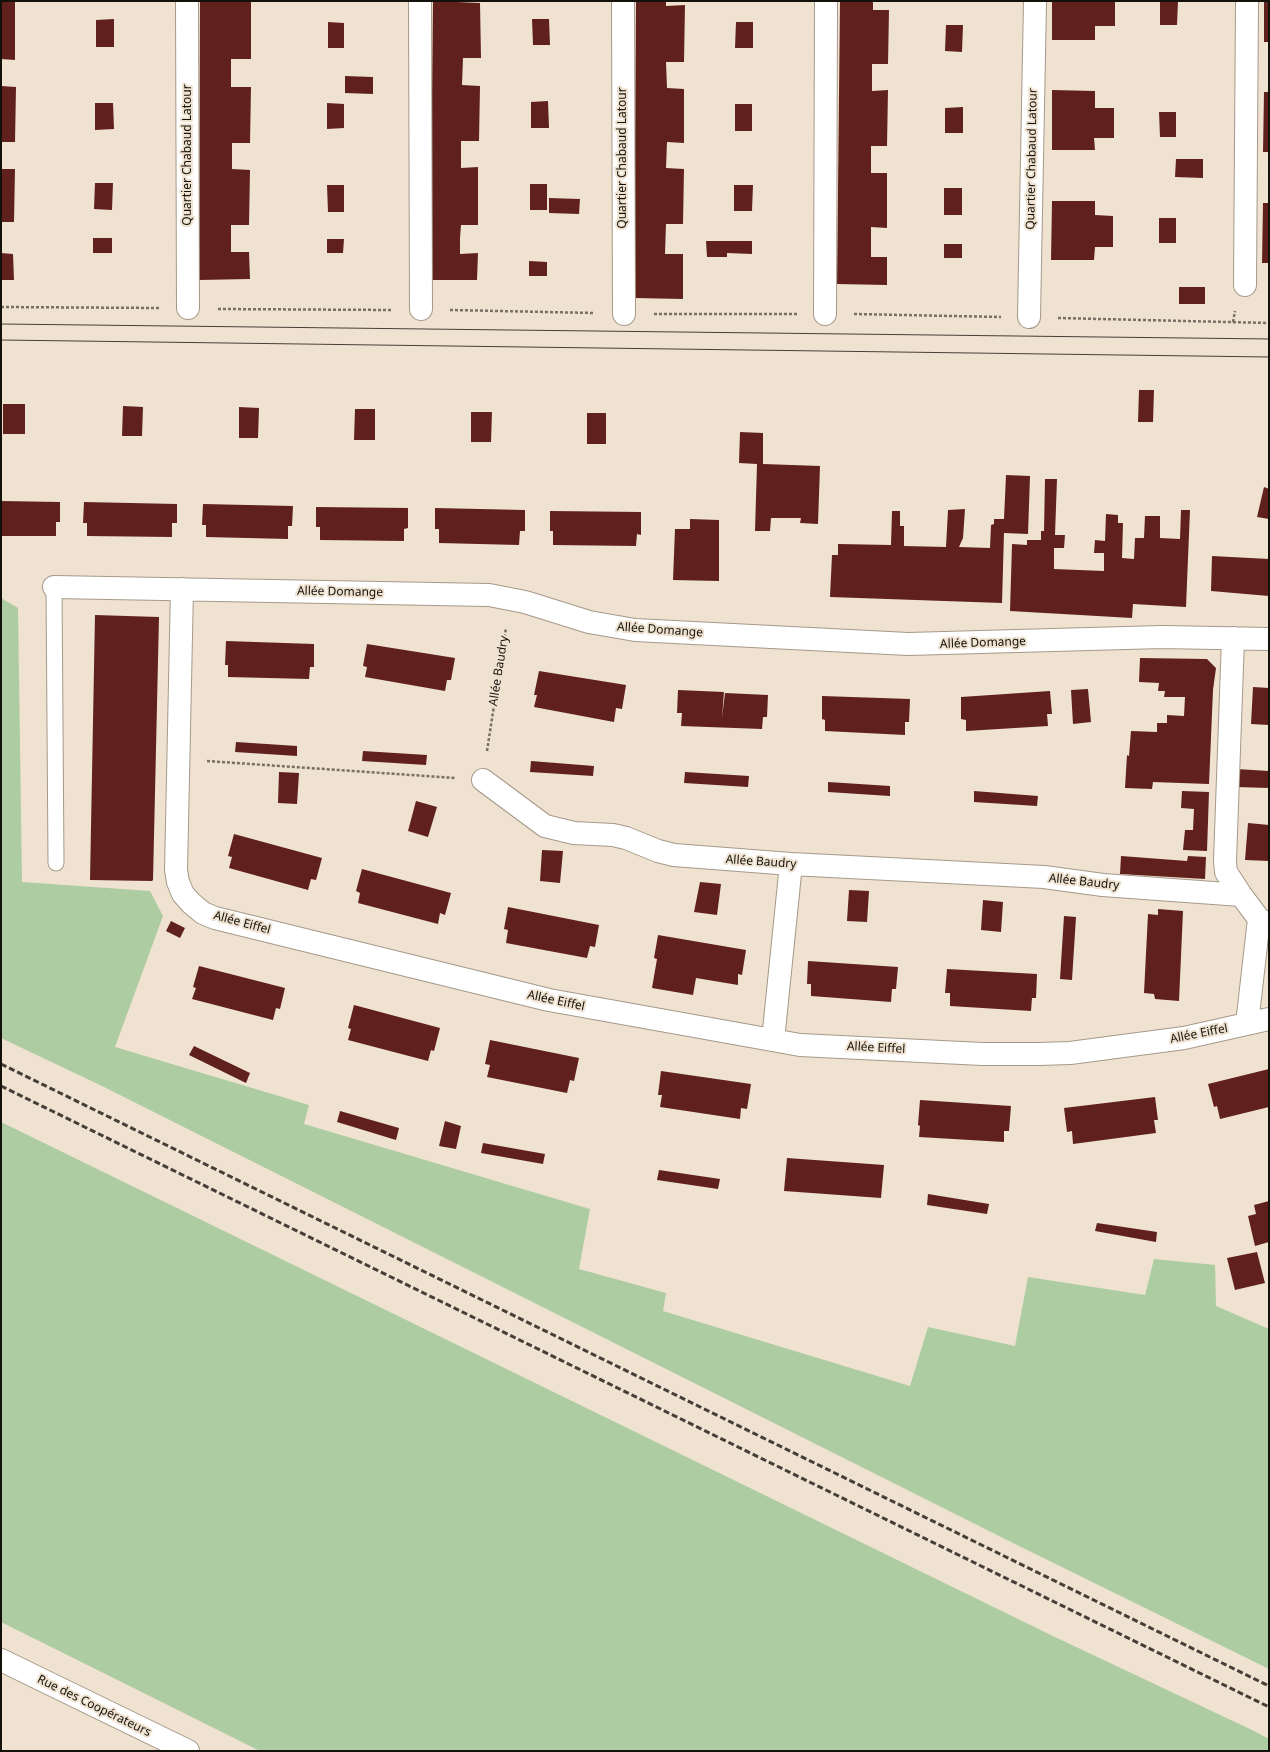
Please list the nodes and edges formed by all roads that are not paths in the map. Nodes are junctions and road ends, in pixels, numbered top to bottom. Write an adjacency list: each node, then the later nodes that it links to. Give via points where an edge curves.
1 (187, 1): 8 (street, Quartier Chabaud Latour)
2 (420, 1): 9 (street)
3 (623, 1): 10 (street, Quartier Chabaud Latour)
4 (826, 1): 11 (street)
5 (1035, 1): 12 (street, Quartier Chabaud Latour)
6 (1247, 1): 7 (street)
7 (1246, 285)
8 (188, 308)
9 (421, 309)
10 (624, 314)
11 (825, 314)
12 (1029, 317)
13 (54, 587): 14 (street, Allée Domange); 18 (lane)
14 (182, 589): 15 (street, Allée Domange, via 489,595 510,598 589,622 635,630 934,644 1162,637); 24 (street, Allée Eiffel, via 176,870 178,882 187,898 203,912 232,922 549,1000)
15 (1233, 638): 16 (street, Allée Domange); 20 (street, via 1225,861 1226,872)
16 (1269, 640)
17 (483, 780): 19 (street, Allée Baudry, via 531,817 545,826 558,830 626,838 674,855)
18 (56, 863)
19 (791, 864): 20 (street, Allée Baudry, via 1044,877 1103,885); 24 (street)
20 (1241, 895): 21 (street)
21 (1264, 922): 23 (street)
22 (1269, 1019): 23 (street, Allée Eiffel)
23 (1247, 1024): 24 (street, Allée Eiffel, via 1184,1038 1070,1053 990,1054 808,1045)
24 (773, 1040)
25 (1, 1660): 26 (street, Rue des Coopérateurs)
26 (188, 1751)

